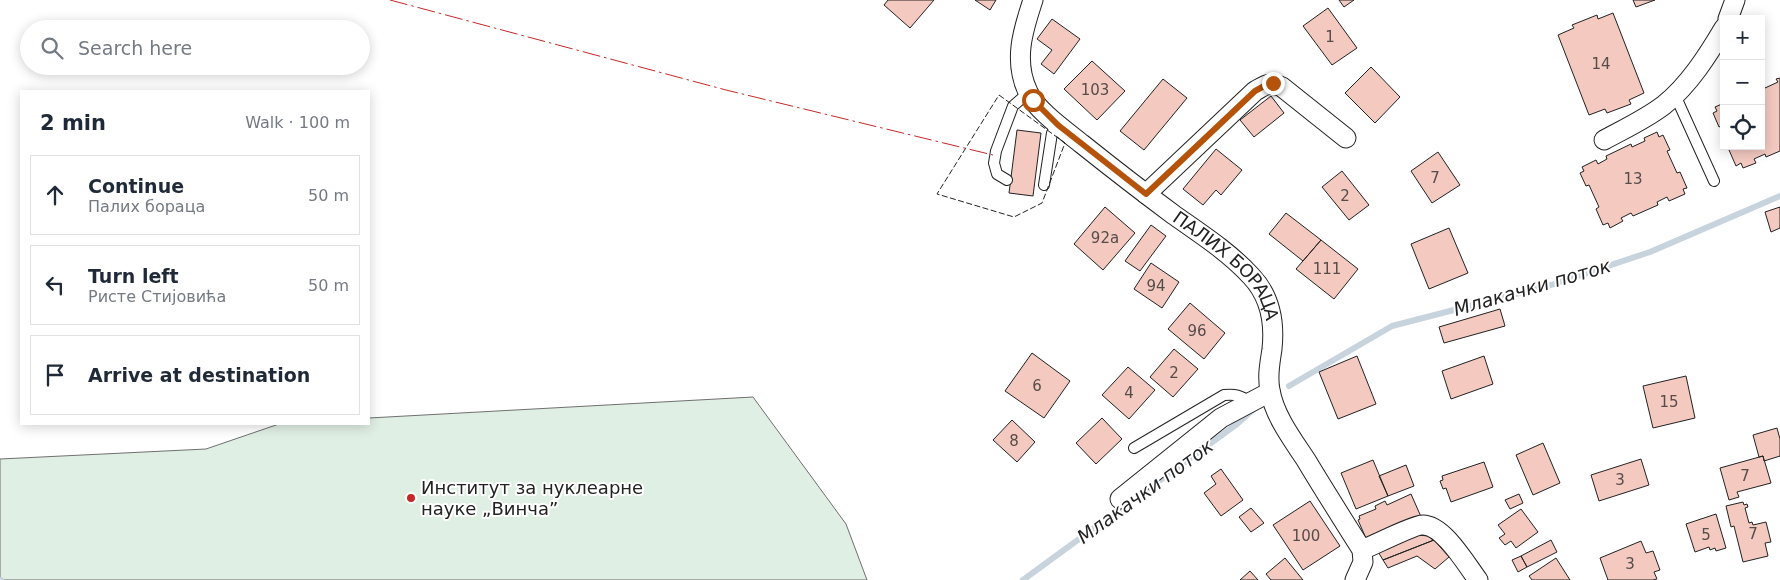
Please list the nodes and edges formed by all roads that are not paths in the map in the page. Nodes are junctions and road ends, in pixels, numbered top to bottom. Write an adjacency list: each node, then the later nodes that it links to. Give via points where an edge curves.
1 (1033, 0): 3 (street, ПАЛИХ БОРАЦА, via 1019,61)
2 (1720, 33): 4 (street)
3 (1028, 93): 5 (street, ПАЛИХ БОРАЦА); 8 (lane, via 1013,106 996,151 994,163 997,174)
4 (1675, 95): 7 (street, via 1646,117); 9 (lane)
5 (1058, 125): 10 (lane, via 1052,133); 11 (street, ПАЛИХ БОРАЦА)
6 (1346, 138): 11 (street, via 1273,83 1255,91)
7 (1604, 140)
8 (1007, 180)
9 (1714, 181)
10 (1044, 185)
11 (1146, 194): 12 (street, ПАЛИХ БОРАЦА, via 1233,257 1263,292 1270,305 1272,326 1268,374)
12 (1270, 392): 13 (street); 16 (street, ПАЛИХ БОРАЦА, via 1288,432)
13 (1250, 402): 14 (lane, via 1242,396 1224,395); 15 (street, via 1221,418)
14 (1134, 448)
15 (1120, 499)
16 (1362, 550): 17 (street, via 1363,562); 18 (street, via 1421,524 1433,527 1451,543)
17 (1355, 580)
18 (1478, 580)

